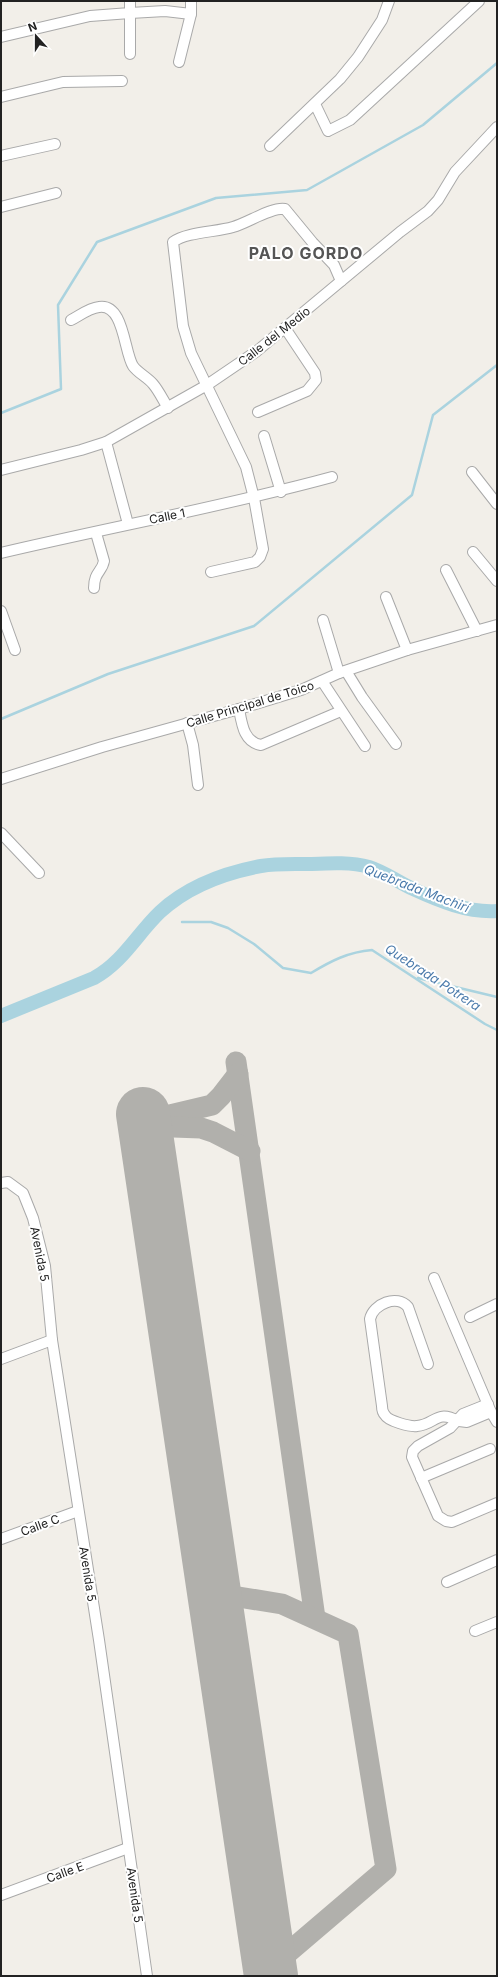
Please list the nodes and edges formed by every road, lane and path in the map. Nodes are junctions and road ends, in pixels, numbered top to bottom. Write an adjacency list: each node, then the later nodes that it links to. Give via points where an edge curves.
1 (130, 1): 5 (street)
2 (191, 1): 6 (street)
3 (389, 1): 12 (street, via 382,20 358,57)
4 (480, 1): 12 (street, via 350,120 328,131)
5 (130, 13): 6 (street, via 164,10); 7 (street, via 90,16); 8 (street)
6 (191, 14): 9 (street)
7 (1, 36)
8 (130, 54)
9 (179, 62)
10 (122, 81): 11 (street, via 63,82)
11 (1, 97)
12 (315, 104): 15 (street)
13 (497, 127): 19 (street, Calle del Medio, via 455,172 428,211)
14 (55, 144): 16 (street)
15 (270, 146)
16 (1, 156)
17 (56, 193): 18 (street)
18 (1, 207)
19 (341, 281): 21 (street, Calle del Medio); 22 (street, via 334,265 285,209 276,209 224,230 175,240 173,246 185,335)
20 (71, 320): 23 (street, via 99,307 112,311 123,329 128,357 133,366 154,385)
21 (285, 328): 22 (street, Calle del Medio); 24 (street, via 315,373 316,380 308,391)
22 (207, 385): 23 (street, Calle del Medio); 31 (street, via 246,467)
23 (168, 408): 26 (street, Calle del Medio)
24 (258, 412)
25 (264, 436): 30 (street)
26 (106, 442): 27 (street, Calle del Medio); 33 (street)
27 (1, 470)
28 (472, 472): 32 (street)
29 (332, 477): 30 (street, Calle 1)
30 (281, 492): 31 (street, Calle 1)
31 (254, 498): 33 (street, Calle 1); 38 (street, via 262,549 260,557 252,563)
32 (497, 504)
33 (128, 524): 34 (street, Calle 1)
34 (96, 533): 36 (street, Calle 1); 40 (street, via 104,565 94,578)
35 (473, 552): 39 (street)
36 (1, 553)
37 (446, 570): 45 (street)
38 (211, 572)
39 (497, 581)
40 (94, 588)
41 (386, 597): 47 (street)
42 (1, 611): 46 (street)
43 (323, 620): 48 (street)
44 (497, 625): 45 (street, Calle Principal de Toico)
45 (476, 631): 47 (street, Calle Principal de Toico)
46 (15, 650)
47 (407, 650): 48 (street, Calle Principal de Toico)
48 (343, 672): 49 (street, Calle Principal de Toico); 53 (street)
49 (322, 681): 50 (street, Calle Principal de Toico); 51 (street)
50 (239, 709): 51 (street, via 248,739 253,744 261,745); 52 (street, Calle Principal de Toico)
51 (341, 711): 54 (street)
52 (187, 723): 55 (street, Calle Principal de Toico); 56 (street, via 193,745)
53 (396, 744)
54 (365, 746)
55 (1, 778)
56 (198, 785)
57 (1, 833): 58 (street)
58 (40, 873)
59 (5, 1183): 63 (street, Avenida 5, via 23,1192 33,1218 45,1266)
60 (434, 1278): 66 (street)
61 (497, 1304): 62 (street)
62 (470, 1317)
63 (52, 1340): 64 (street); 72 (street, Avenida 5)
64 (1, 1359)
65 (428, 1364): 67 (street, via 404,1302 397,1300 377,1307 371,1313 385,1416 391,1421 416,1427 439,1416)
66 (492, 1415): 67 (street, via 463,1414); 68 (street)
67 (458, 1421): 70 (street, via 413,1450 412,1457)
68 (497, 1432)
69 (490, 1449): 70 (street)
70 (421, 1478): 71 (street, via 438,1516 446,1521 452,1522)
71 (497, 1503)
72 (78, 1511): 73 (street, Calle C); 78 (street, Avenida 5)
73 (1, 1539)
74 (497, 1560): 75 (street)
75 (447, 1582)
76 (497, 1622): 77 (street)
77 (475, 1631)
78 (128, 1848): 79 (street, Calle E); 80 (street, Avenida 5)
79 (1, 1895)
80 (147, 1976)

